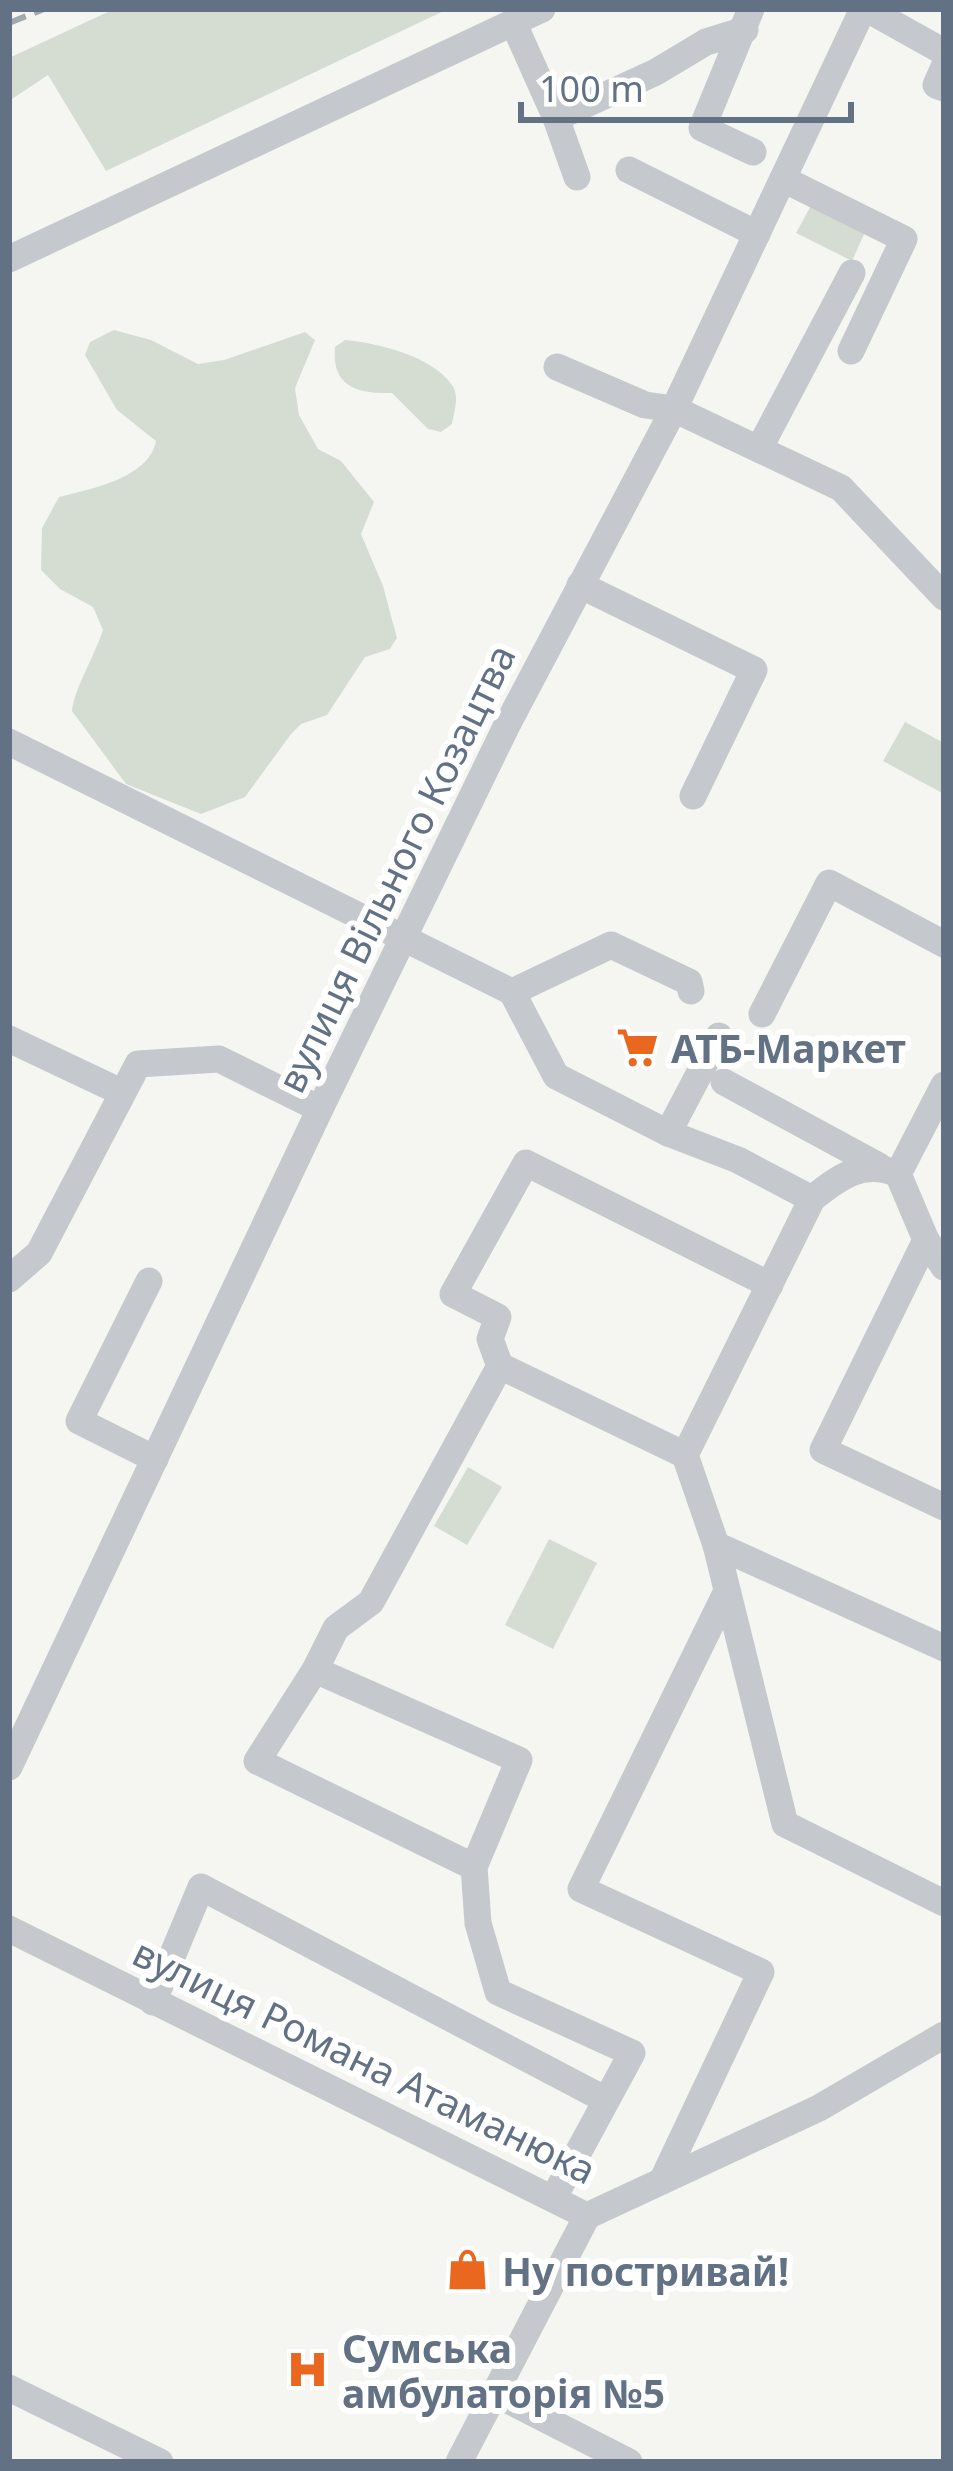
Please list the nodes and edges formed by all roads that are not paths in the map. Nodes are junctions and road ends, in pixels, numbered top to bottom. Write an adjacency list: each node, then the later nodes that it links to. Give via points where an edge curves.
1 (542, 9): 4 (street)
2 (865, 9): 5 (street); 12 (street, вулиця Вільного Козацтва)
3 (748, 19): 8 (street); 9 (street, via 702,128)
4 (513, 22): 8 (street); 14 (street)
5 (944, 52)
6 (944, 67): 7 (street, via 936,85)
7 (944, 88)
8 (556, 118): 11 (street)
9 (753, 152)
10 (628, 170): 13 (street)
11 (577, 177)
12 (783, 179): 13 (street, вулиця Вільного Козацтва); 16 (street, via 904,239)
13 (757, 234): 18 (street, вулиця Вільного Козацтва)
14 (9, 259)
15 (852, 273): 19 (street)
16 (851, 351)
17 (557, 367): 18 (street, via 645,405)
18 (674, 409): 19 (street); 20 (street, вулиця Вільного Козацтва)
19 (759, 449): 21 (street, via 842,488)
20 (580, 585): 23 (street, via 754,670); 24 (street, вулиця Вільного Козацтва)
21 (944, 597)
22 (9, 742): 24 (street)
23 (693, 796)
24 (405, 940): 26 (street); 34 (street, вулиця Вільного Козацтва)
25 (944, 944): 28 (street, via 829,883)
26 (512, 992): 27 (street, via 610,945 689,982); 35 (street, via 556,1076)
27 (691, 992)
28 (762, 1014)
29 (719, 1036): 35 (street)
30 (9, 1040): 33 (street)
31 (724, 1082): 36 (street)
32 (944, 1085): 36 (street)
33 (121, 1092): 34 (street, via 138,1064 219,1059); 40 (street, via 39,1253)
34 (320, 1109): 45 (street, вулиця Вільного Козацтва)
35 (668, 1133): 37 (street)
36 (889, 1170): 37 (street, via 839,1177); 38 (street)
37 (812, 1199): 42 (street)
38 (926, 1240): 39 (street); 46 (street, via 823,1450)
39 (944, 1267)
40 (9, 1279)
41 (148, 1281): 45 (street, via 79,1421)
42 (770, 1285): 43 (street, via 526,1163 453,1294 498,1317 490,1339); 44 (street)
43 (500, 1366): 44 (street); 50 (street, via 371,1602 336,1628)
44 (686, 1455): 47 (street)
45 (155, 1459): 51 (street, вулиця Вільного Козацтва)
46 (944, 1507)
47 (716, 1545): 48 (street); 49 (street)
48 (728, 1591): 53 (street, via 785,1824); 58 (street, via 580,1889 761,1972)
49 (944, 1648)
50 (315, 1670): 52 (street, via 519,1760); 52 (street, via 257,1761)
51 (9, 1767)
52 (473, 1867): 57 (street, via 498,1992 632,2053)
53 (944, 1903)
54 (9, 1929): 55 (street, вулиця Романа Атаманюка)
55 (153, 2002): 57 (street, via 201,1886); 59 (street, вулиця Романа Атаманюка)
56 (944, 2035): 58 (street, вулиця Романа Атаманюка, via 819,2108)
57 (606, 2100): 59 (street)
58 (662, 2181): 60 (street, вулиця Романа Атаманюка)
59 (553, 2199): 60 (street, вулиця Романа Атаманюка)
60 (587, 2216): 62 (street)
61 (9, 2388): 64 (street)
62 (494, 2393): 63 (street); 65 (street)
63 (586, 2453): 66 (street)
64 (160, 2462)
65 (459, 2462)
66 (628, 2462)

